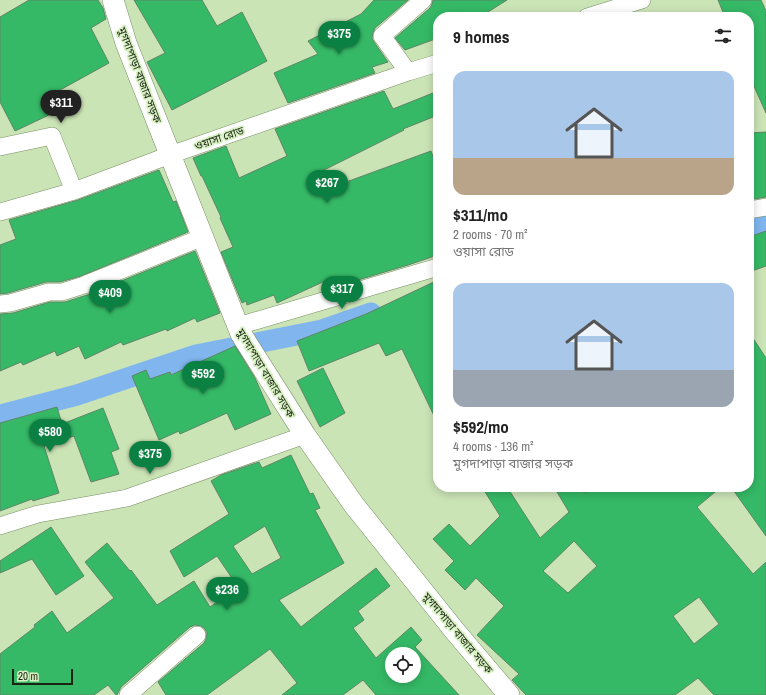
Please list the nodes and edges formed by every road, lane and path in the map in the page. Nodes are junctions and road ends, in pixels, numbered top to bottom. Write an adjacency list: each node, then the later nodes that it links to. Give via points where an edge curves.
1 (112, 0): 8 (street, মুগদাপাড়া বাজার সড়ক, via 126,43)
2 (423, 0): 6 (street, via 382,36)
3 (642, 0): 4 (street)
4 (603, 12)
5 (433, 64): 6 (street, ওয়াসা রোড)
6 (408, 72): 8 (street, ওয়াসা রোড)
7 (0, 147): 9 (street, via 52,136)
8 (170, 154): 9 (street, ওয়াসা রোড); 13 (street, মুগদাপাড়া বাজার সড়ক)
9 (74, 191): 12 (street, ওয়াসা রোড)
10 (766, 207): 11 (street)
11 (754, 209)
12 (0, 212)
13 (203, 237): 15 (street, via 62,292 49,292); 16 (street, মুগদাপাড়া বাজার সড়ক)
14 (433, 269): 16 (street)
15 (0, 304)
16 (239, 330): 17 (street, মুগদাপাড়া বাজার সড়ক)
17 (305, 435): 18 (street, via 127,498 38,514); 21 (street, মুগদাপাড়া বাজার সড়ক, via 354,506)
18 (0, 526)
19 (197, 636): 20 (street)
20 (128, 695)
21 (509, 695)

